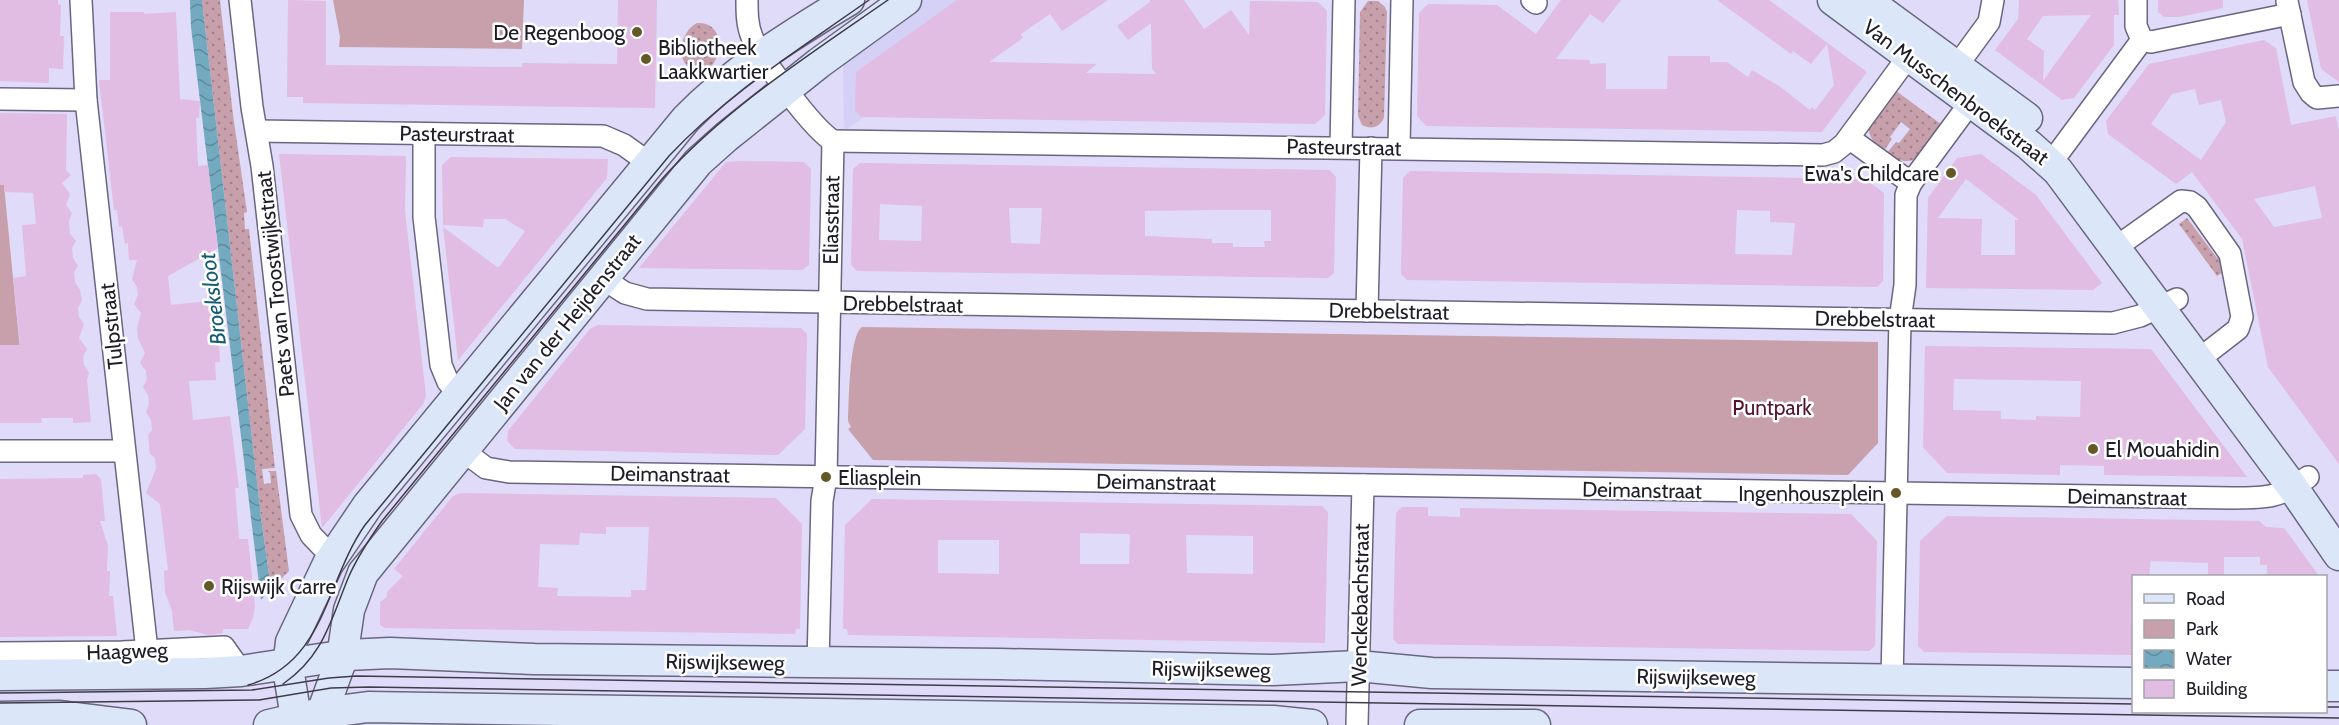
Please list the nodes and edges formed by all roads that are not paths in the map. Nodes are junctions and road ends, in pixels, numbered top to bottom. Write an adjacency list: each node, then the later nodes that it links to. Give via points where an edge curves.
1 (81, 0): 21 (street, Tulpstraat)
2 (240, 0): 22 (street, Paets van Troostwijkstraat)
3 (747, 0): 15 (street, via 749,30)
4 (849, 0): 15 (main road, Jan van der Heijdenstraat)
5 (906, 0): 17 (main road, Jan van der Heijdenstraat)
6 (1344, 0): 26 (street)
7 (1402, 0): 28 (street)
8 (1833, 0): 14 (main road, Van Musschenbroekstraat)
9 (1866, 0): 14 (main road, Van Musschenbroekstraat)
10 (1992, 0): 16 (street, via 1989,22)
11 (2136, 0): 13 (street, via 2136,26)
12 (2288, 7): 13 (street, via 2163,41); 19 (street, via 2308,90 2317,98)
13 (2142, 39): 29 (street)
14 (1914, 48): 16 (main road, Van Musschenbroekstraat); 24 (street)
15 (763, 55): 17 (street); 30 (main road, Jan van der Heijdenstraat, via 695,109)
16 (1951, 75): 18 (main road, Van Musschenbroekstraat)
17 (787, 90): 25 (street, via 819,130); 33 (main road, Jan van der Heijdenstraat, via 698,162)
18 (1977, 94): 29 (main road, Van Musschenbroekstraat, via 2044,131); 31 (street)
19 (2339, 96)
20 (0, 99): 21 (street)
21 (86, 100): 42 (street, Tulpstraat)
22 (257, 131): 23 (street, Pasteurstraat); 49 (street, Paets van Troostwijkstraat, via 301,515 311,535)
23 (424, 134): 30 (street, Pasteurstraat, via 603,136); 39 (street, via 424,217 441,365 448,382)
24 (1849, 138): 28 (street, Pasteurstraat, via 1838,151 1819,155); 31 (street)
25 (833, 141): 26 (street, Pasteurstraat); 34 (street, Eliasstraat)
26 (1341, 147): 27 (street, Pasteurstraat)
27 (1371, 147): 28 (street, Pasteurstraat); 36 (street)
28 (1399, 147)
29 (2057, 155): 32 (main road, Van Musschenbroekstraat)
30 (649, 163): 39 (main road, Jan van der Heijdenstraat)
31 (1911, 183): 37 (street, via 1906,195 1905,285)
32 (2123, 242): 35 (main road, Van Musschenbroekstraat); 38 (street, via 2181,201 2197,207 2230,254 2242,318 2238,329)
33 (602, 278): 34 (street, Drebbelstraat, via 642,299); 40 (main road, Jan van der Heijdenstraat)
34 (829, 303): 36 (street, Drebbelstraat); 43 (street, Eliasstraat)
35 (2168, 303): 37 (street, Drebbelstraat, via 2119,322); 38 (main road, Van Musschenbroekstraat)
36 (1367, 311): 37 (street, Drebbelstraat)
37 (1900, 320): 46 (street)
38 (2206, 354): 44 (main road, Van Musschenbroekstraat)
39 (459, 394): 49 (main road, Jan van der Heijdenstraat, via 368,505)
40 (462, 450): 43 (street, Deimanstraat, via 483,467 498,471); 53 (main road, Jan van der Heijdenstraat, via 360,578 348,610)
41 (0, 451): 42 (street)
42 (124, 451): 50 (street, Tulpstraat)
43 (826, 477): 45 (street, Deimanstraat); 52 (street, via 821,519)
44 (2301, 483): 46 (street, Deimanstraat, via 2273,496 2240,498); 47 (main road, Van Musschenbroekstraat); 48 (main road, Van Musschenbroekstraat)
45 (1363, 485): 46 (street, Deimanstraat); 55 (street, Wenckebachstraat)
46 (1896, 493): 57 (street)
47 (2339, 520)
48 (2339, 555)
49 (332, 557): 54 (main road, Jan van der Heijdenstraat, via 293,637)
50 (147, 651): 51 (street, Haagweg); 56 (street, Haagweg, via 224,647)
51 (0, 653)
52 (819, 654): 53 (main road, Rijswijkseweg, via 534,659 403,653); 55 (main road, Rijswijkseweg, via 1000,664 1273,670)
53 (343, 656): 54 (main road, Rijswijkseweg); 62 (main road, Jan van der Heijdenstraat)
54 (288, 664): 56 (main road, Haagweg); 62 (main road, Jan van der Heijdenstraat)
55 (1358, 666): 57 (main road, Rijswijkseweg, via 1432,673); 65 (street, Wenckebachstraat)
56 (241, 671): 58 (main road, Haagweg)
57 (1892, 671): 59 (main road, Rijswijkseweg)
58 (0, 675)
59 (2132, 683)
60 (0, 717): 63 (main road, via 58,716)
61 (819, 719): 62 (main road, via 368,707); 64 (main road, via 1273,721)
62 (300, 721)
63 (131, 725)
64 (1312, 725)
65 (1357, 725)
66 (1420, 725): 67 (main road)
67 (1534, 725)

